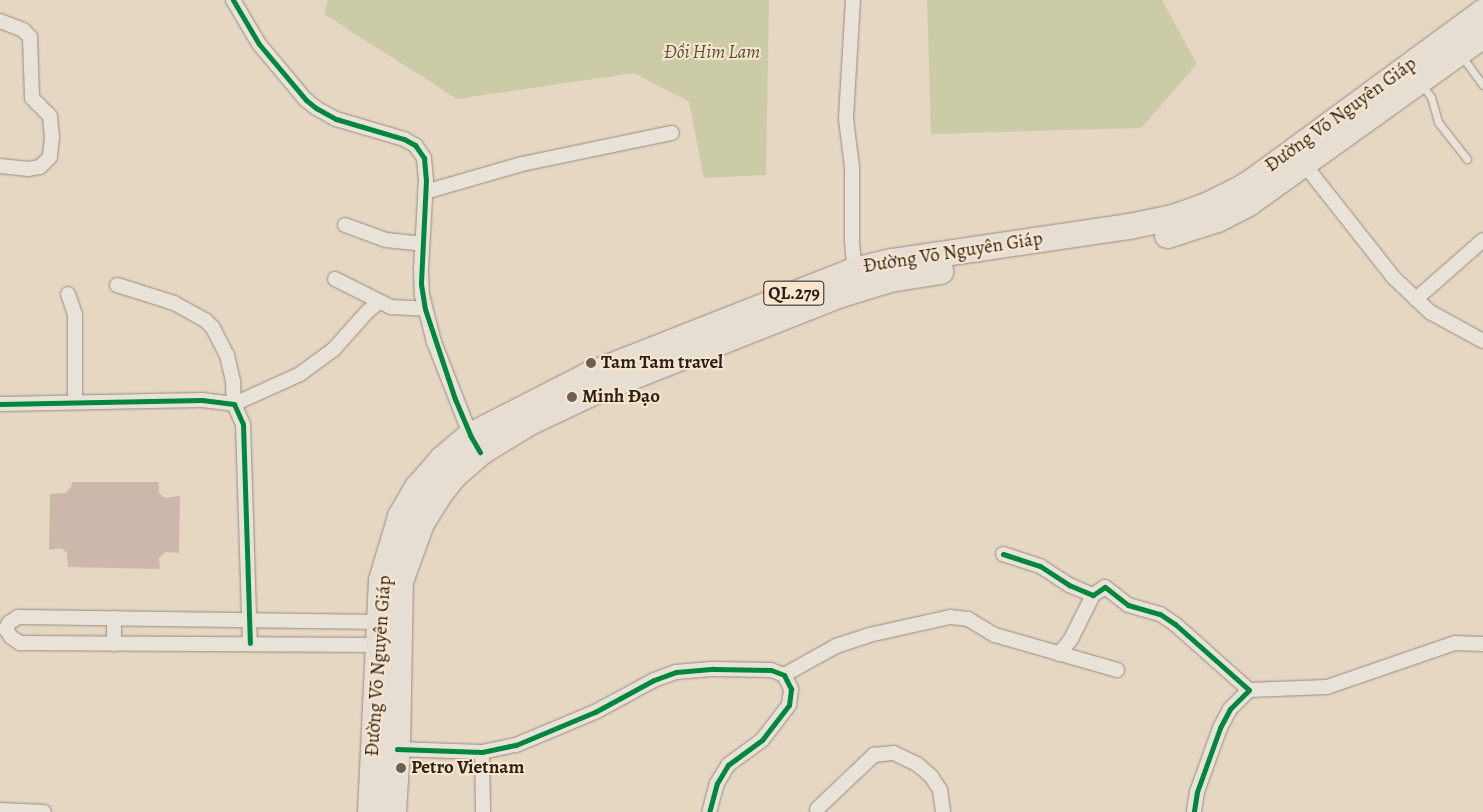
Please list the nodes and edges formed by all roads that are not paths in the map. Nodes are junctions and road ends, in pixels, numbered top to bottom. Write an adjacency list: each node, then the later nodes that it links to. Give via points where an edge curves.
1 (233, 0): 13 (street, via 259,44 316,108 336,119 415,145 424,158)
2 (853, 0): 18 (street, via 846,119 852,167)
3 (1483, 11): 10 (highway, Đường Võ Nguyên Giáp / QL.279)
4 (0, 21): 12 (street, via 23,30 30,37 31,96 34,103 50,116 52,148 50,157 40,167)
5 (1483, 35): 6 (highway, Đường Võ Nguyên Giáp / QL.279)
6 (1459, 52): 7 (highway, Đường Võ Nguyên Giáp / QL.279); 8 (lane)
7 (1420, 82): 10 (highway, Đường Võ Nguyên Giáp / QL.279); 11 (lane, via 1431,97 1438,122)
8 (1483, 86)
9 (672, 133): 13 (street, via 522,164)
10 (1298, 157): 18 (highway, Đường Võ Nguyên Giáp / QL.279, via 1233,212 1184,231 1126,243 916,274); 21 (street, via 1380,262)
11 (1467, 159)
12 (0, 166)
13 (425, 192): 16 (street)
14 (344, 225): 16 (street, via 386,240)
15 (1483, 240): 21 (street)
16 (422, 244): 23 (street)
17 (335, 279): 22 (street)
18 (855, 279): 28 (highway, Đường Võ Nguyên Giáp / QL.279)
19 (117, 285): 27 (street, via 174,303 213,328 227,355)
20 (68, 294): 25 (street, via 75,314)
21 (1416, 299): 24 (street, via 1430,312)
22 (379, 302): 23 (street, via 396,308); 27 (street, via 334,350 300,374)
23 (424, 309): 28 (street)
24 (1483, 341)
25 (75, 401): 26 (street); 27 (street, via 202,400)
26 (0, 404)
27 (234, 404): 32 (street, via 242,424)
28 (475, 444): 34 (highway, Đường Võ Nguyên Giáp / QL.279, via 441,459 417,487 400,516 381,580); 42 (highway, Đường Võ Nguyên Giáp / QL.279, via 421,523 400,581)
29 (1003, 554): 30 (street, via 1040,566 1069,585)
30 (1093, 595): 38 (street, via 1079,625); 41 (street, via 1105,587 1128,605 1160,614)
31 (114, 618): 32 (street); 33 (street, via 18,617); 36 (street)
32 (251, 620): 34 (street); 35 (street)
33 (3, 629): 36 (street, via 20,643)
34 (379, 633): 35 (street); 47 (highway, Đường Võ Nguyên Giáp / QL.279)
35 (250, 643): 36 (street)
36 (114, 644)
37 (1483, 644): 41 (street, via 1455,644 1327,688)
38 (1059, 654): 39 (street); 40 (street, via 995,635 968,619 950,617 869,635 836,646)
39 (1117, 670)
40 (784, 675): 43 (street, via 771,670 676,672 516,746); 50 (street, via 791,689 789,705 762,740 728,765 717,783)
41 (1249, 690): 52 (street, via 1230,709 1220,728 1197,792)
42 (396, 748): 43 (street); 48 (highway, Đường Võ Nguyên Giáp / QL.279)
43 (482, 752): 49 (street)
44 (817, 809): 51 (street, via 874,755 894,753 917,764 931,776 940,790)
45 (0, 810): 46 (street)
46 (44, 812)
47 (370, 812)
48 (393, 812)
49 (483, 812)
50 (709, 812)
51 (943, 812)
52 (1194, 812)

